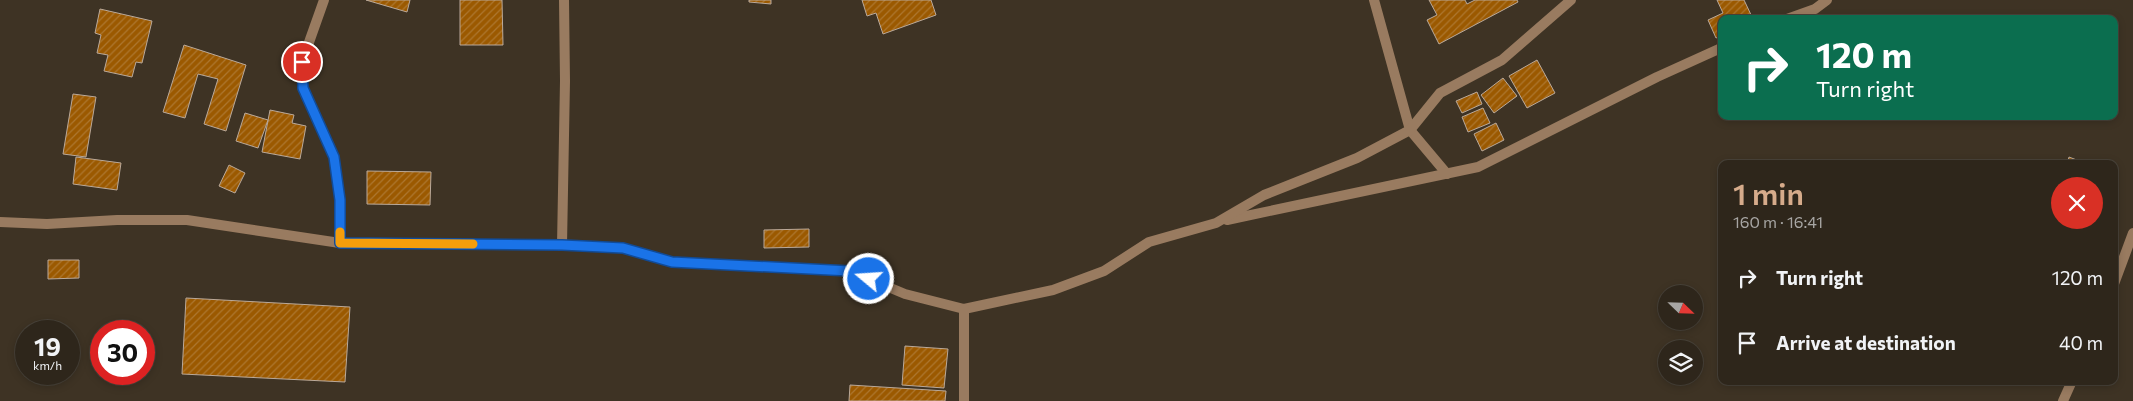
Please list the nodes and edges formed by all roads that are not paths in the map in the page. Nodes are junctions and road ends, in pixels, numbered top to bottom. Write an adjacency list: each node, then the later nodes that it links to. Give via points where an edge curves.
1 (324, 0): 15 (street, via 302,62 303,88 334,157 340,200)
2 (564, 0): 16 (street)
3 (1374, 0): 10 (street)
4 (1572, 0): 10 (street, via 1502,60 1440,92)
5 (1807, 0): 7 (street)
6 (1827, 0): 7 (street)
7 (1815, 9): 8 (street)
8 (1798, 15)
9 (1718, 49): 11 (street, via 1657,76 1478,167)
10 (1410, 130): 11 (street); 13 (street, via 1356,158 1264,195)
11 (1447, 174): 13 (street)
12 (0, 222): 15 (street, via 47,224 186,220)
13 (1216, 223): 18 (street, via 1149,242 1104,271 1053,290)
14 (2133, 233): 17 (street)
15 (340, 243): 16 (street)
16 (562, 245): 18 (street, via 623,248 672,262 850,271 905,294)
17 (2118, 273)
18 (964, 309): 20 (street)
19 (2070, 385): 21 (street)
20 (964, 401)
21 (2063, 401)

